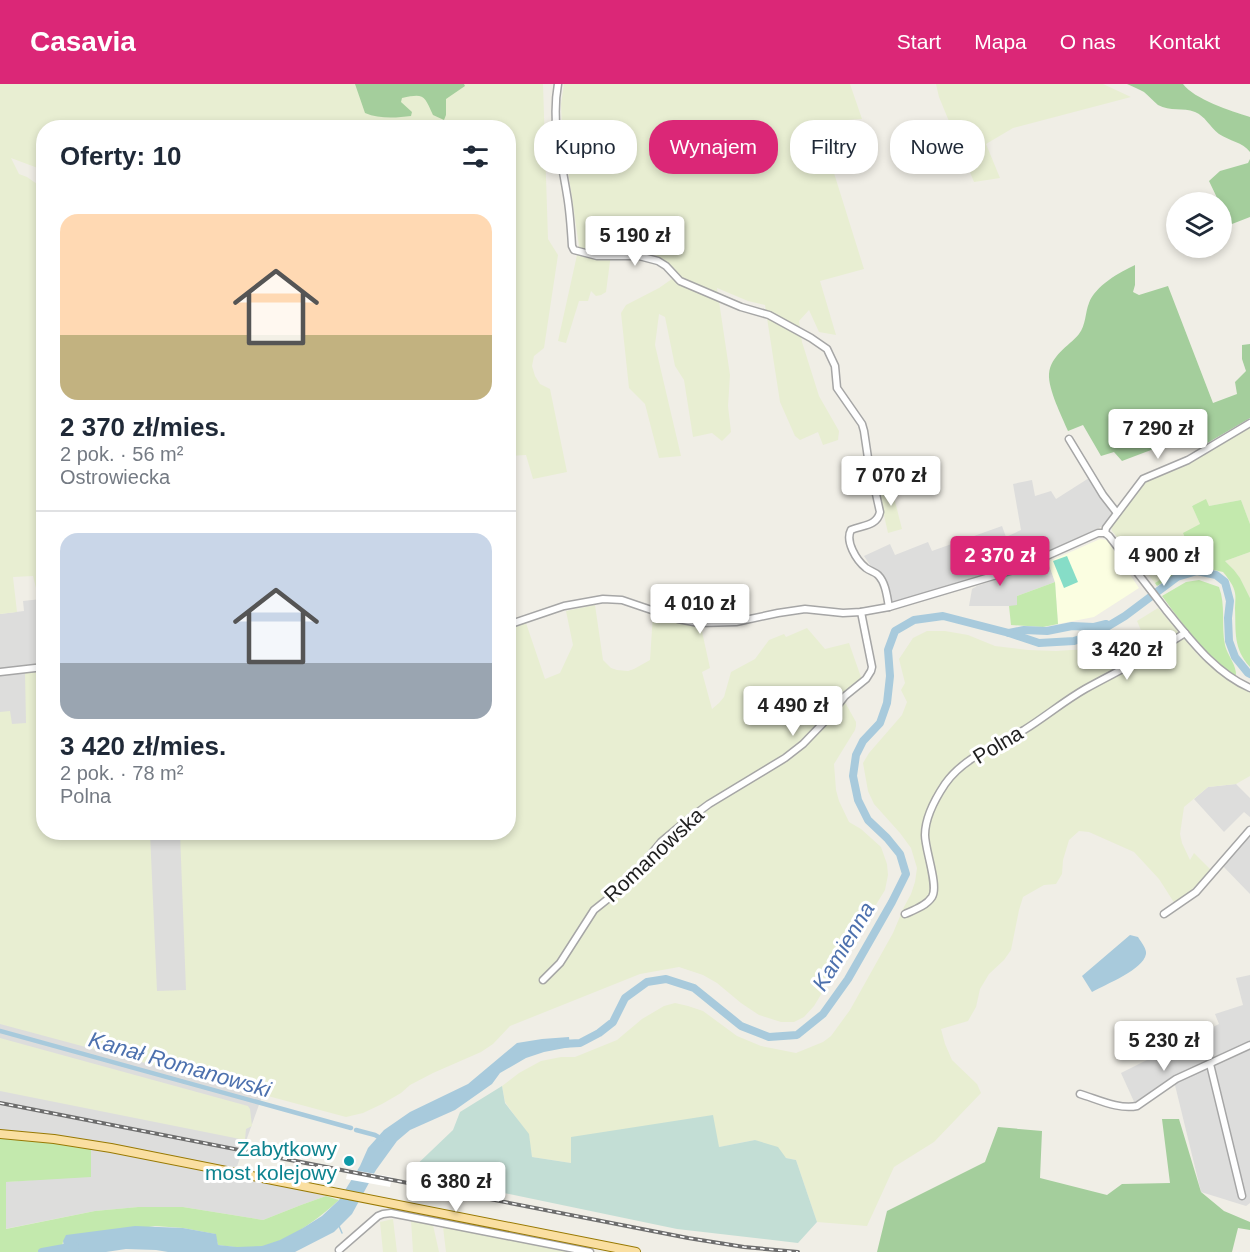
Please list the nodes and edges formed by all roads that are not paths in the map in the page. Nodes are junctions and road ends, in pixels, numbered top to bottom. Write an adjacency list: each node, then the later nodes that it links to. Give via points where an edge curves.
1 (558, 84): 6 (street, via 555,124 574,250 658,261 686,285 769,315 827,349 835,366 837,388 862,424 880,512 874,522 851,530 849,541 866,568 878,574)
2 (1250, 423): 4 (street, via 1188,460 1143,479)
3 (1069, 439): 4 (street)
4 (1117, 513): 5 (street)
5 (1105, 532): 6 (street, via 1010,571); 9 (street)
6 (889, 607): 7 (street)
7 (861, 612): 8 (street, via 798,610 736,622 699,623 622,600 603,599 564,606); 16 (street, Romanowska, via 872,667 866,679 845,696 802,744 709,804 661,842 633,876 594,910 566,954)
8 (516, 622)
9 (1185, 633): 12 (street, via 1213,664); 14 (street, Polna, via 1081,692 952,776 936,799 926,828 933,894 923,905)
10 (36, 668): 11 (street)
11 (0, 672)
12 (1250, 688)
13 (1250, 830): 15 (street, via 1196,891)
14 (905, 914)
15 (1164, 914)
16 (543, 980)
17 (1250, 1045): 18 (street)
18 (1210, 1064): 19 (street, via 1176,1079 1137,1106 1123,1107); 21 (street)
19 (1080, 1094)
20 (0, 1134): 24 (main road, via 82,1142)
21 (1242, 1196)
22 (339, 1250): 23 (street, via 378,1216 391,1213)
23 (590, 1252)
24 (636, 1252)

